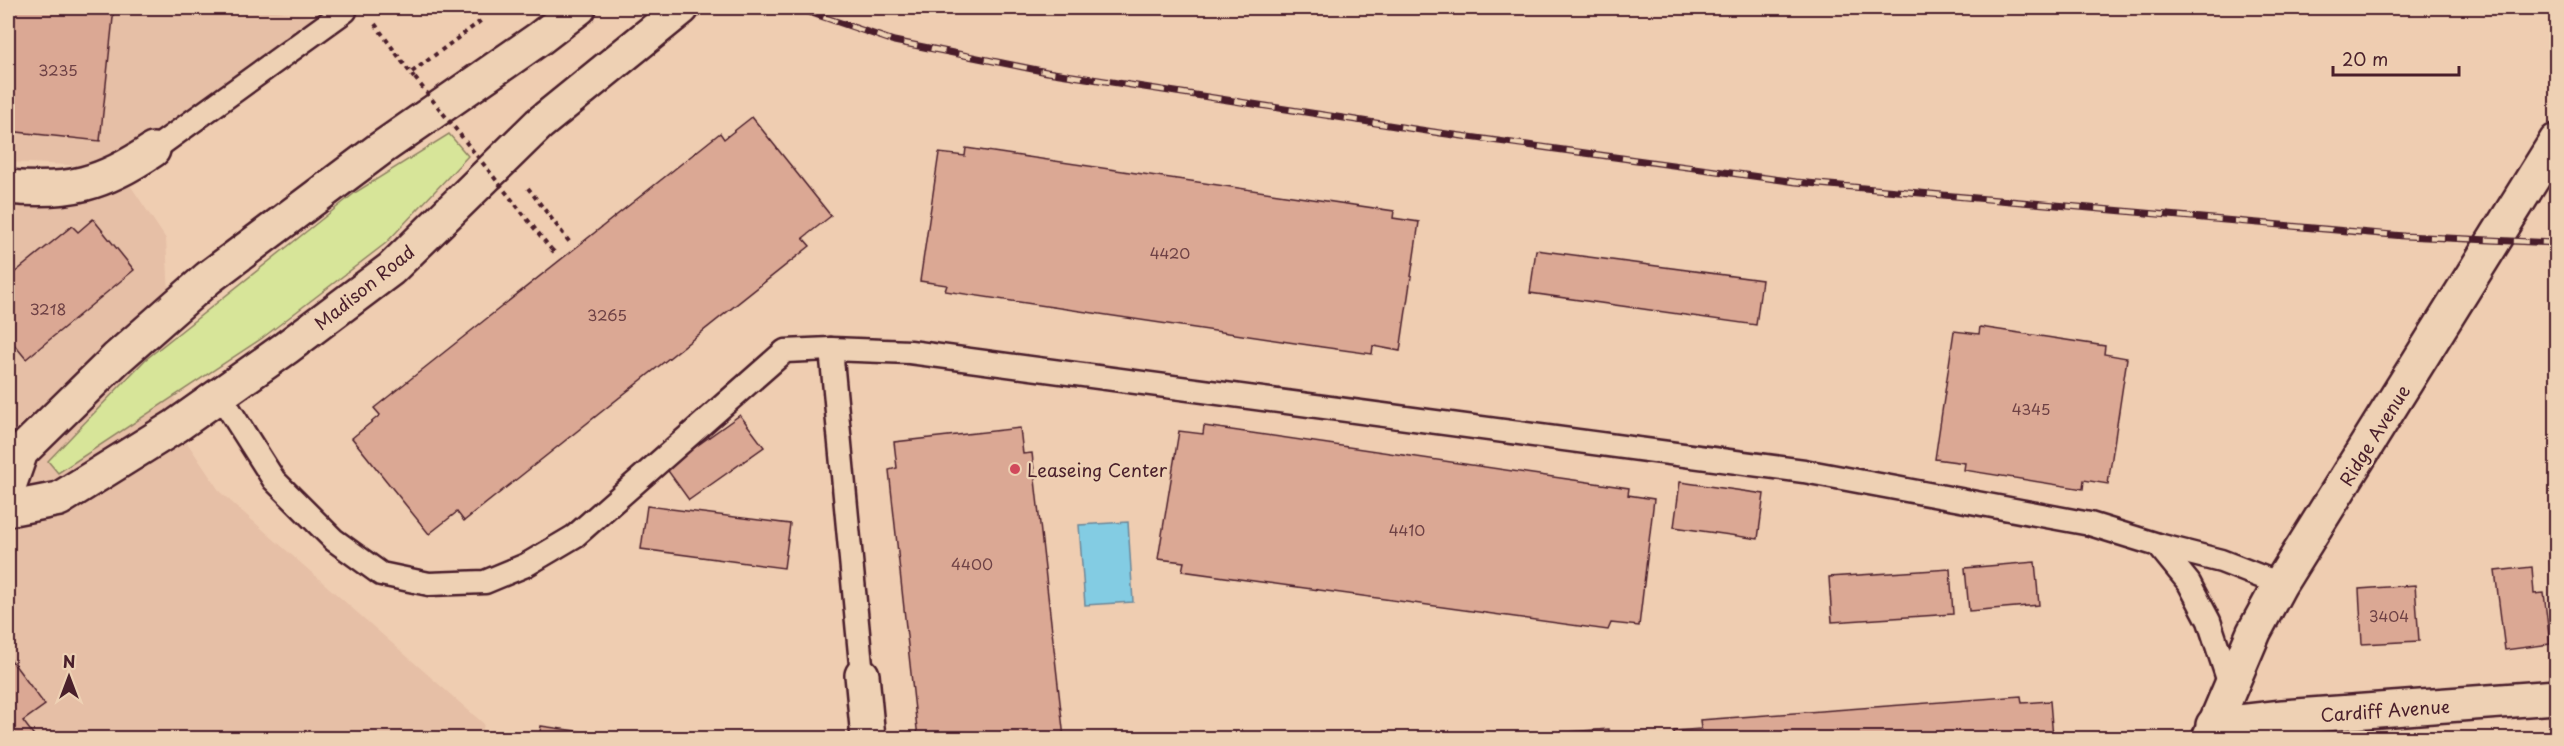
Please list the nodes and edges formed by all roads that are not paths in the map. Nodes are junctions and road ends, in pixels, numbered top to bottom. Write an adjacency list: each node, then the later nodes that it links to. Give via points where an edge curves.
1 (579, 8): 9 (main road, via 380,149 208,278 116,359 21,452)
2 (682, 8): 8 (main road, Madison Road, via 539,124 391,268)
3 (337, 9): 5 (lane)
4 (2556, 141): 12 (main road, Ridge Avenue)
5 (153, 150): 6 (main road, via 123,170 82,185 38,190)
6 (8, 187)
7 (831, 349): 8 (lane, via 786,351 575,536 526,565 485,582 429,584 381,574 334,540 274,480); 11 (lane, via 910,352 1804,471 2090,524); 13 (lane)
8 (220, 395): 10 (main road, Madison Road, via 59,499)
9 (8, 489)
10 (8, 509)
11 (2158, 545): 12 (lane, via 2221,561); 14 (lane, via 2189,583 2210,621)
12 (2280, 584): 14 (main road, Ridge Avenue)
13 (862, 675): 17 (main road)
14 (2230, 685): 16 (main road, Ridge Avenue)
15 (2556, 697): 16 (main road, Cardiff Avenue, via 2283,717)
16 (2211, 732)
17 (868, 738)

